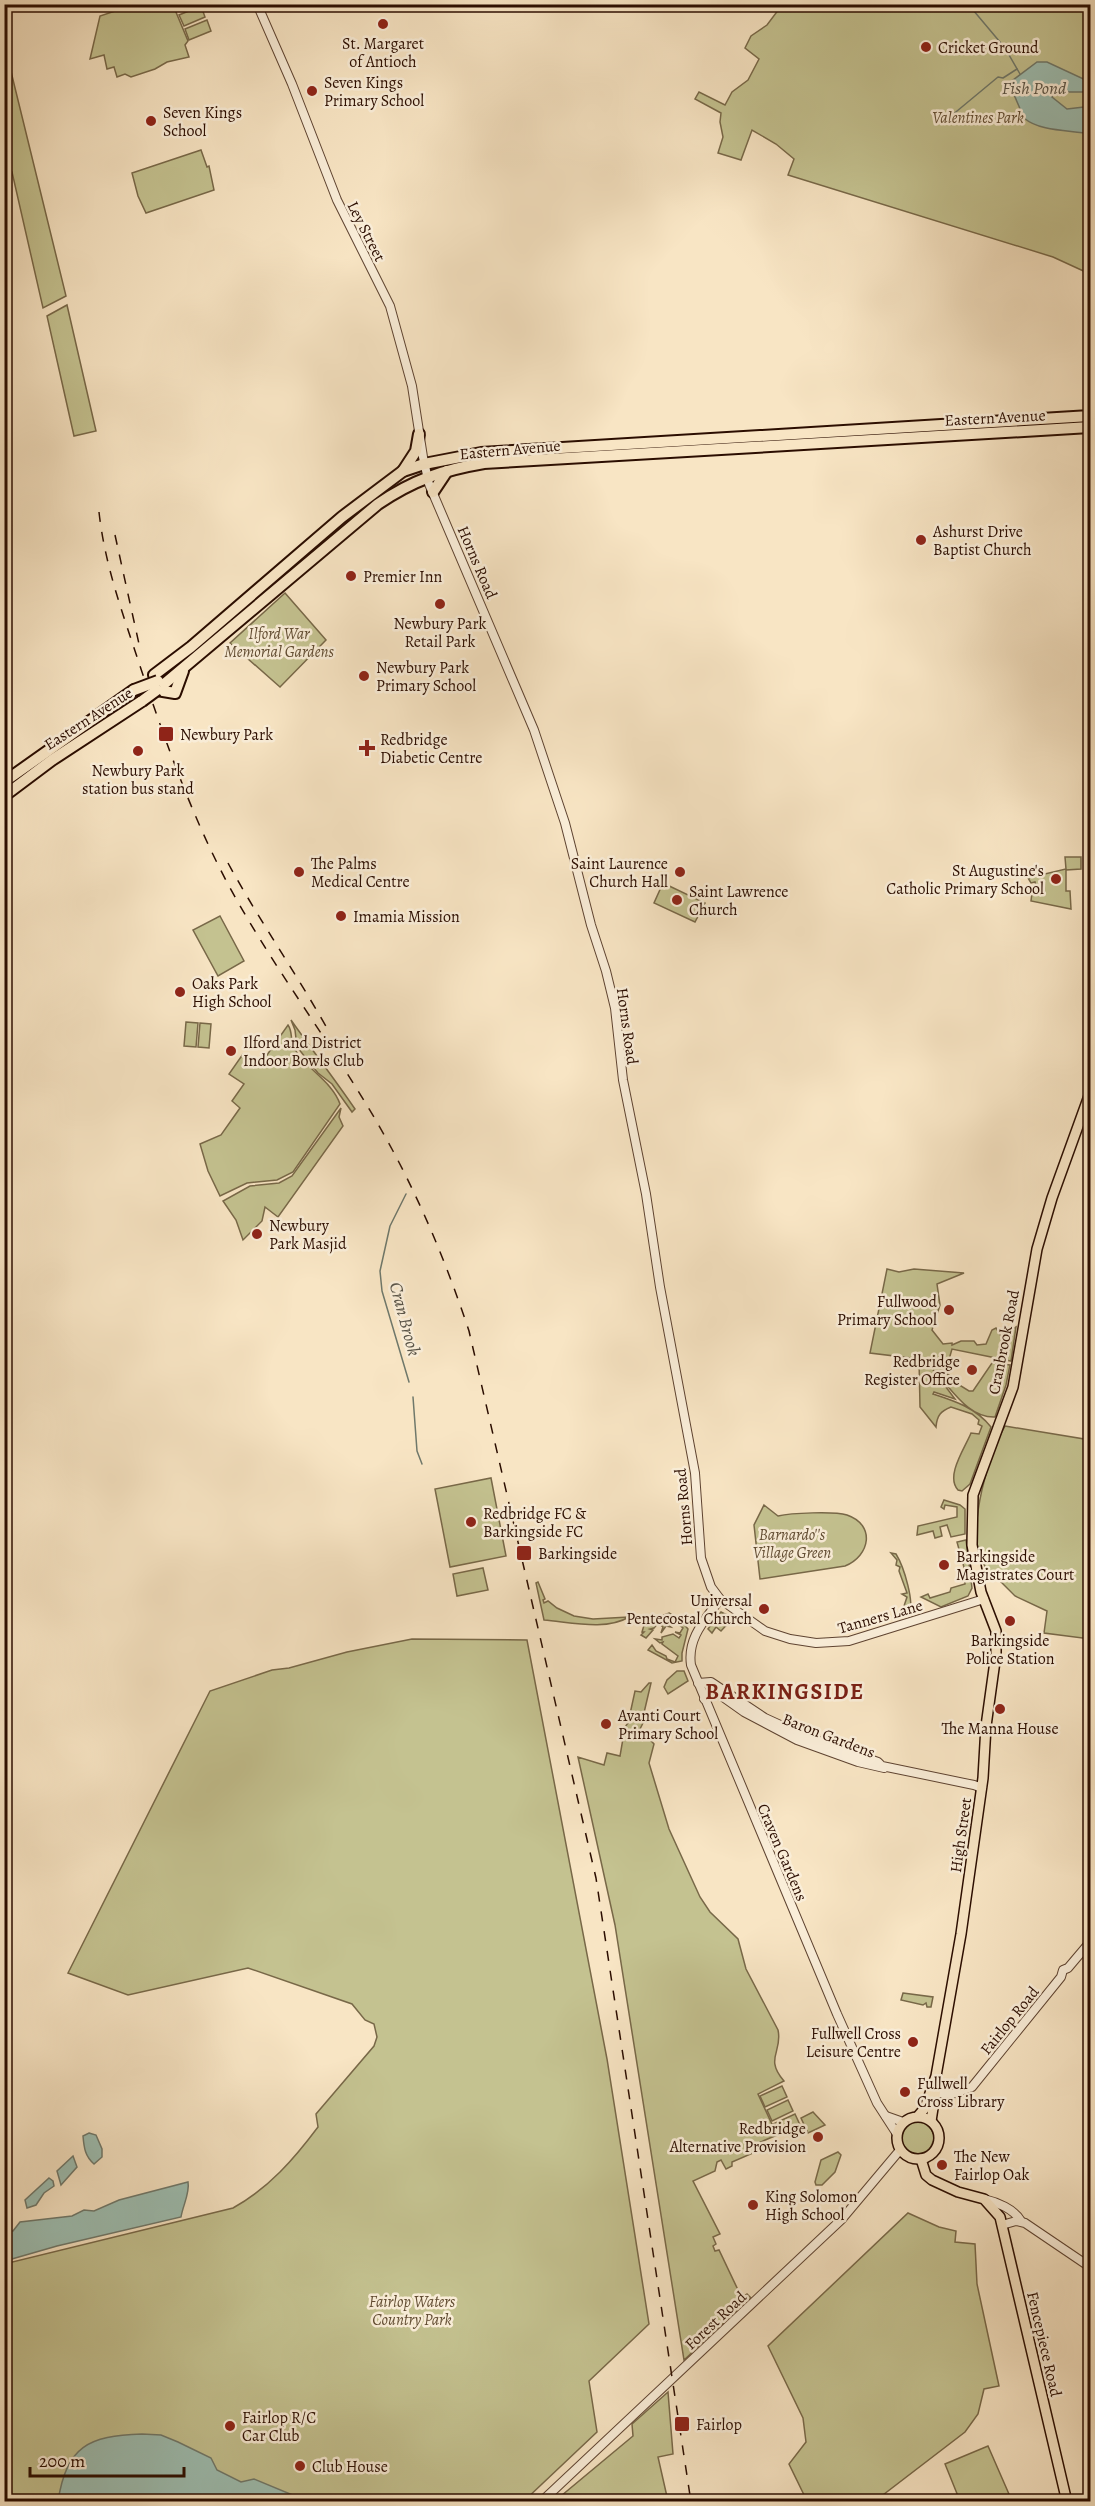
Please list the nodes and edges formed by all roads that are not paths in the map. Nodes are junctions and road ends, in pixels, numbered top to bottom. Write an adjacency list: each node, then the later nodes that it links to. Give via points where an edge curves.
1 (257, 4): 4 (street, Ley Street, via 341,210 390,306 412,386)
2 (1090, 416): 6 (highway, Eastern Avenue, via 498,452)
3 (1090, 427): 5 (highway, Eastern Avenue)
4 (419, 434): 6 (street, Ley Street); 7 (highway, via 416,452)
5 (484, 463): 6 (highway, via 468,461 432,469); 8 (highway, Eastern Avenue)
6 (424, 464): 7 (highway, Eastern Avenue); 9 (street, Ley Street)
7 (403, 471): 11 (highway, Eastern Avenue)
8 (447, 471): 9 (highway, Eastern Avenue); 10 (highway)
9 (427, 477): 10 (street, Horns Road); 11 (highway, via 416,474); 12 (highway, Eastern Avenue, via 399,489 376,506 184,670 175,693)
10 (433, 492): 19 (street, Horns Road, via 534,730 565,823 606,971 615,1008 622,1080 646,1194 694,1473 701,1558 711,1587)
11 (362, 502): 12 (highway, Eastern Avenue, via 191,647)
12 (159, 682): 13 (highway, Eastern Avenue, bridge, via 134,690); 14 (highway, Eastern Avenue, bridge, via 142,701)
13 (111, 706): 14 (highway); 15 (highway, Eastern Avenue)
14 (110, 720): 15 (highway); 17 (highway, Eastern Avenue)
15 (86, 724): 16 (highway, Eastern Avenue)
16 (4, 782)
17 (4, 796)
18 (1090, 1094): 20 (main road, Cranbrook Road, via 1037,1249 1013,1387 973,1495 972,1545)
19 (720, 1599): 20 (street, Tanners Lane, via 765,1631 798,1641 827,1644); 21 (street, Craven Gardens, via 691,1645 691,1665)
20 (984, 1599): 24 (main road, High Street, via 996,1638)
21 (698, 1683): 22 (street, Craven Gardens); 23 (street, Baron Gardens, via 711,1682 765,1718)
22 (704, 1698): 23 (street, Baron Gardens, via 720,1695 797,1740 877,1768); 29 (street, Craven Gardens, via 837,2014)
23 (882, 1766): 24 (street, Baron Gardens)
24 (982, 1788): 26 (main road, High Street)
25 (1090, 1942): 27 (street, Fairlop Road, via 1063,1970 972,2087 952,2094)
26 (936, 2076): 27 (main road, High Street); 28 (main road, High Street)
27 (936, 2093): 30 (main road, High Street)
28 (919, 2115): 30 (main road); 31 (main road)
29 (886, 2116): 31 (street); 32 (street, Craven Gardens)
30 (931, 2121): 34 (main road, via 939,2142 933,2153)
31 (903, 2122): 32 (main road)
32 (897, 2134): 33 (main road)
33 (900, 2151): 34 (main road); 39 (street, Forest Road, via 842,2219)
34 (921, 2159): 35 (main road, via 932,2180)
35 (984, 2199): 36 (street, via 996,2202); 37 (main road, Fencepiece Road, via 995,2208)
36 (1021, 2221): 37 (street); 38 (street)
37 (1002, 2225): 40 (main road, Fencepiece Road)
38 (1090, 2267)
39 (541, 2502)
40 (1067, 2502)

